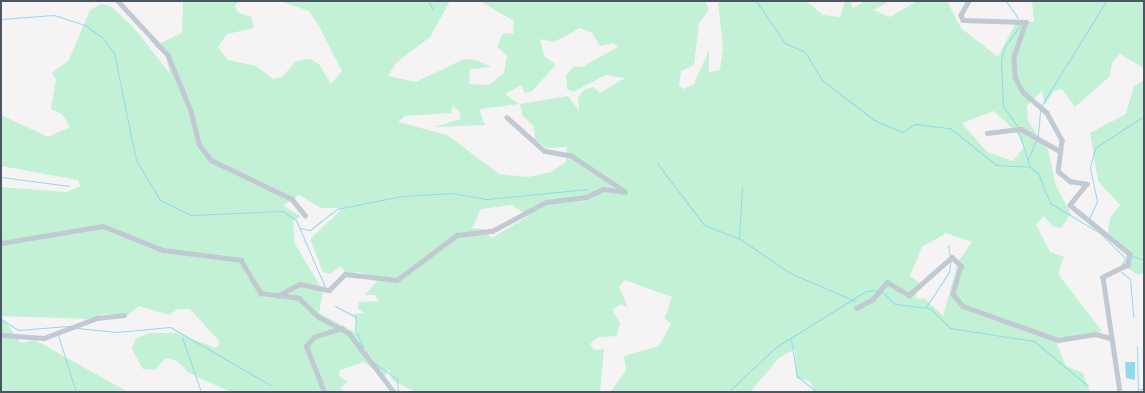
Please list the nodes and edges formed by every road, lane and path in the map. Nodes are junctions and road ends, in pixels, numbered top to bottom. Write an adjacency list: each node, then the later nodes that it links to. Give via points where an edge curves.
1 (118, 1): 6 (street, via 168,55 200,144 210,160 292,199)
2 (969, 1): 5 (street, via 961,15 963,20 977,24 1021,19 1027,23 1014,56 1015,77 1022,92 1048,116 1062,140)
3 (507, 118): 8 (street, via 544,151 570,156 625,192 603,189 586,197 546,202 492,231 457,235 404,278 376,281 345,274 329,290 300,284)
4 (987, 133): 5 (street, via 1022,128)
5 (1058, 150): 13 (street, via 1061,175 1087,185 1070,207 1130,254 1128,265 1103,277)
6 (305, 216)
7 (1, 243): 8 (street, via 105,226 163,250 241,260 260,292)
8 (277, 296): 11 (street, via 297,297 319,317)
9 (856, 308): 13 (street, via 872,300 887,282 910,295 952,257 961,266 952,292 963,306 1058,340 1096,334)
10 (124, 315): 12 (street, via 97,318 44,338)
11 (342, 328): 14 (street, via 314,337 306,346); 15 (street)
12 (1, 335)
13 (1110, 338): 16 (street)
14 (324, 392)
15 (394, 392)
16 (1120, 392)

